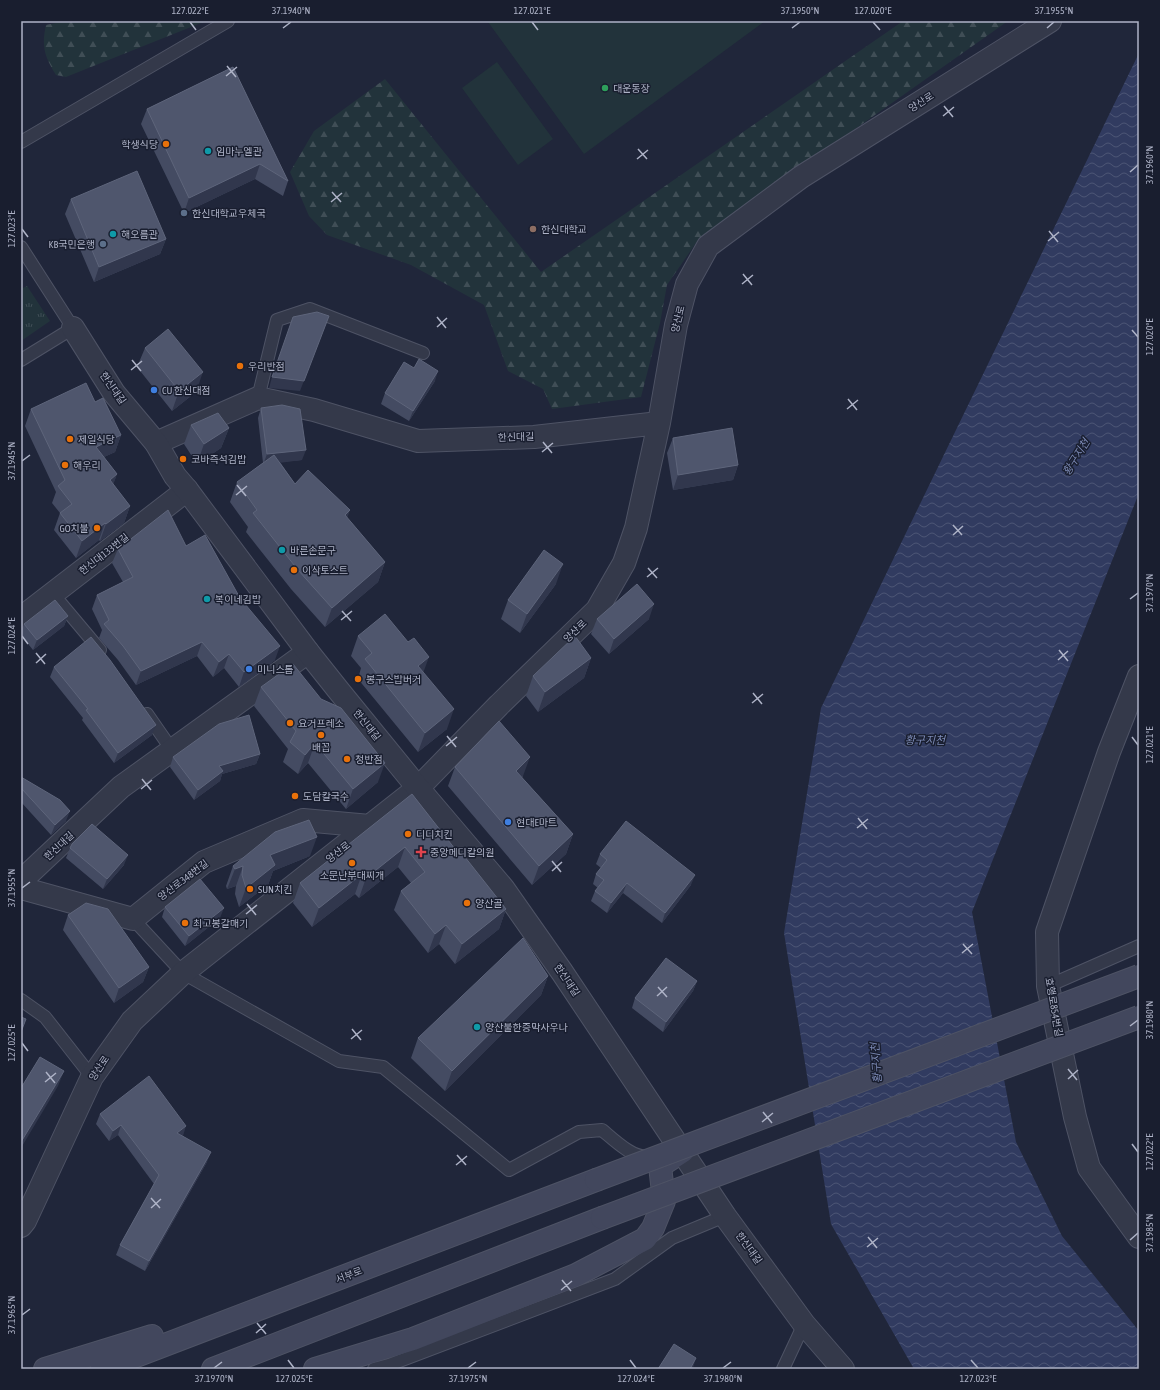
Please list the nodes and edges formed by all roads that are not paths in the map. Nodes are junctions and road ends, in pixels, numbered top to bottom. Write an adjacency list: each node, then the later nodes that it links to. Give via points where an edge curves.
1 (228, 21): 3 (lane)
2 (1050, 21): 9 (street, 양산로, via 802,178 708,246 687,284 676,325)
3 (21, 142)
4 (23, 253): 5 (lane)
5 (73, 328): 7 (lane); 10 (street, 한신대길, via 114,393)
6 (423, 353): 8 (lane, via 310,309 277,320)
7 (21, 360)
8 (258, 398): 9 (street, 한신대길, via 314,410 418,441 534,437); 10 (street)
9 (659, 423): 19 (street, 양산로, via 636,528 627,556 597,610)
10 (156, 444): 11 (street, 한신대길, via 175,476)
11 (187, 490): 12 (street, 한신대133번길); 14 (street, 한신대길)
12 (52, 594): 13 (street, 한신대133번길); 15 (lane)
13 (21, 618)
14 (308, 652): 18 (street, 한신대길); 19 (street, 한신대길)
15 (107, 659)
16 (1139, 676): 27 (street, 효행로854번길, via 1109,752 1047,932)
17 (142, 708): 18 (lane)
18 (172, 750): 21 (street, 한신대길, via 122,787)
19 (418, 788): 20 (street, 양산로); 31 (street, 한신대길, via 503,888)
20 (370, 826): 23 (street, 양산로348번길, via 303,820 204,862); 25 (street, 양산로)
21 (21, 881)
22 (21, 888): 23 (street)
23 (133, 919): 25 (lane)
24 (1139, 946): 27 (lane)
25 (183, 973): 30 (street, 양산로, via 132,1021); 31 (lane, via 339,1061 383,1067 510,1170 579,1132 602,1130 632,1153 646,1157)
26 (1139, 976): 35 (main road, 서부로, bridge)
27 (1048, 986): 34 (street, 효행로854번길, via 1075,1117 1089,1168)
28 (21, 1000): 30 (lane, via 46,1017)
29 (1139, 1017): 39 (main road, bridge, via 602,1218)
30 (92, 1077): 33 (street, 양산로)
31 (681, 1149): 32 (street, 한신대길); 40 (main road, via 660,1166 664,1201 653,1228 645,1239 569,1278 413,1340)
32 (725, 1216): 36 (street, 한신대길); 41 (lane, via 672,1238 615,1279)
33 (21, 1226)
34 (1139, 1238)
35 (302, 1293): 37 (main road); 38 (main road, 서부로)
36 (804, 1324): 42 (lane); 43 (street, 한신대길)
37 (45, 1369)
38 (102, 1369)
39 (213, 1369)
40 (315, 1369)
41 (374, 1369)
42 (783, 1369)
43 (843, 1369)

